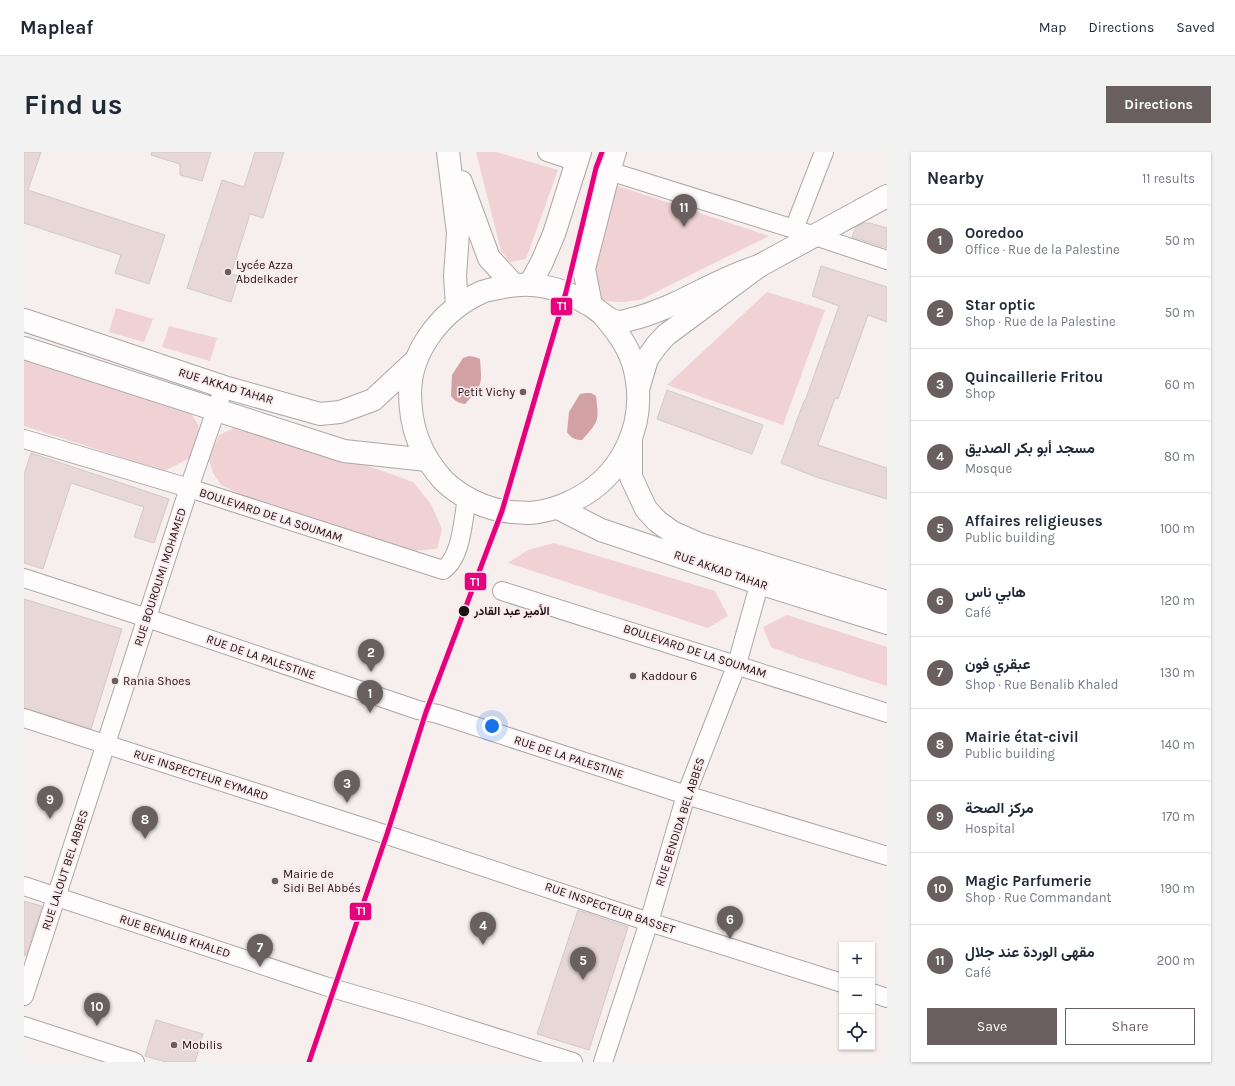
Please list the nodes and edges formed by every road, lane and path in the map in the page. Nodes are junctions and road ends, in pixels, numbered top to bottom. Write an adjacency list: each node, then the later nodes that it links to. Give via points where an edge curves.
1 (449, 152): 10 (main road, via 489,258); 11 (main road, via 458,233 455,276)
2 (547, 152): 4 (street)
3 (824, 152): 7 (street)
4 (579, 157): 10 (main road, via 554,234 542,262)
5 (612, 161): 7 (street); 12 (main road, via 584,269)
6 (887, 196): 7 (main road)
7 (804, 232): 8 (street); 9 (main road)
8 (887, 260)
9 (759, 266): 12 (main road, via 638,318 618,322); 17 (main road, via 666,335 647,359)
10 (521, 284): 11 (main road, via 484,291); 12 (main road, via 558,289)
11 (457, 306): 15 (main road, via 432,330)
12 (597, 310): 17 (main road, via 620,336 633,362)
13 (24, 320): 16 (main road, RUE AKKAD TAHAR)
14 (24, 348): 18 (main road)
15 (416, 360): 16 (main road, RUE AKKAD TAHAR, via 373,400 340,412 320,414); 21 (main road, via 410,386 410,412 416,437)
16 (224, 387): 18 (street, RUE BOUROUMI MOHAMED)
17 (638, 390): 19 (main road, via 638,414)
18 (216, 410): 21 (main road, via 344,451); 22 (street, RUE BOUROUMI MOHAMED)
19 (631, 438): 24 (main road, via 620,461 603,481 582,497); 25 (main road, RUE AKKAD TAHAR, via 632,477 646,509 657,521 672,532)
20 (24, 439): 22 (street, BOULEVARD DE LA SOUMAM)
21 (427, 460): 23 (main road, via 449,485)
22 (189, 488): 23 (street, BOULEVARD DE LA SOUMAM, via 443,570 450,565 461,537); 29 (street, RUE BOUROUMI MOHAMED)
23 (467, 498): 24 (main road, via 502,511 530,513)
24 (558, 508): 25 (main road, RUE AKKAD TAHAR, via 601,530)
25 (762, 574): 28 (main road, RUE AKKAD TAHAR); 30 (main road, RUE AKKAD TAHAR); 31 (street, RUE BENDIDA BEL ABBES)
26 (24, 578): 29 (street, RUE DE LA PALESTINE)
27 (502, 591): 31 (street, BOULEVARD DE LA SOUMAM)
28 (887, 602)
29 (147, 618): 34 (street, RUE BOUROUMI MOHAMED); 35 (street, RUE DE LA PALESTINE, via 410,707)
30 (887, 623)
31 (737, 664): 32 (street, BOULEVARD DE LA SOUMAM); 35 (street, RUE BENDIDA BEL ABBES)
32 (887, 713)
33 (24, 718): 34 (street, RUE INSPECTEUR EYMARD)
34 (107, 745): 36 (street, RUE INSPECTEUR EYMARD); 39 (street, RUE LALOUT BEL ABBES)
35 (686, 795): 37 (street, RUE DE LA PALESTINE); 40 (street, RUE BENDIDA BEL ABBES)
36 (378, 832): 40 (street, RUE INSPECTEUR BASSET)
37 (887, 856)
38 (24, 886): 39 (street, RUE BENALIB KHALED)
39 (56, 897): 43 (street, RUE LALOUT BEL ABBES); 47 (street, RUE BENALIB KHALED, via 325,986)
40 (649, 922): 41 (street, RUE INSPECTEUR BASSET); 48 (street, RUE BENDIDA BEL ABBES)
41 (839, 982)
42 (875, 994): 44 (street)
43 (24, 996)
44 (887, 998)
45 (24, 1026): 46 (street)
46 (135, 1062)
47 (573, 1062)
48 (603, 1062)

